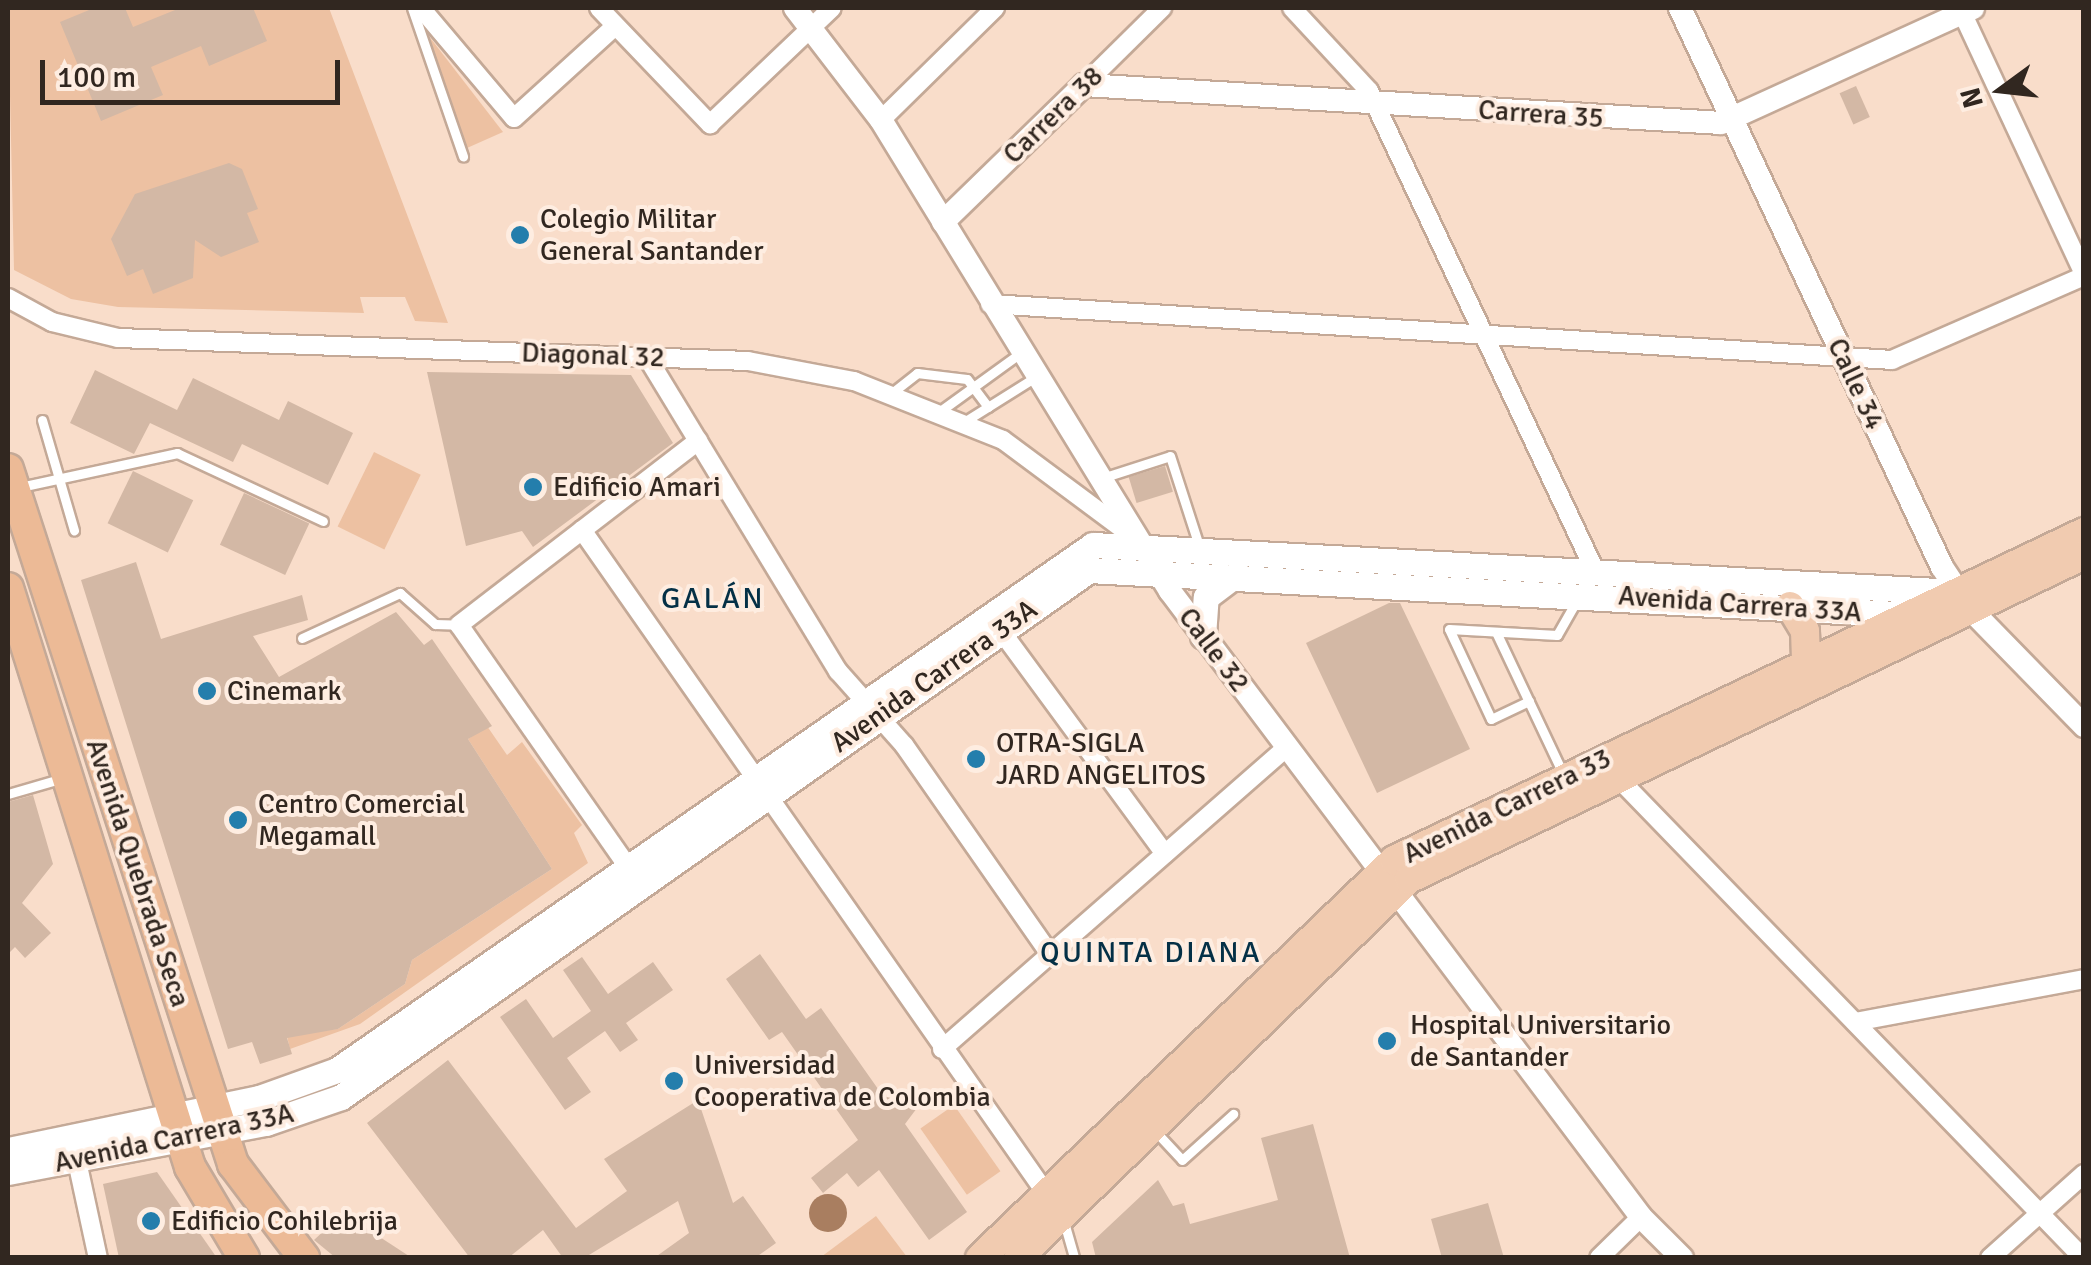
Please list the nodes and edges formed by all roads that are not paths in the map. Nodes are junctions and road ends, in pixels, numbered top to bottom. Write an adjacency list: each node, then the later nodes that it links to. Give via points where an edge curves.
1 (412, 8): 17 (lane)
2 (421, 8): 11 (street, via 514,118)
3 (599, 8): 11 (street)
4 (795, 8): 12 (street, Calle 32)
5 (832, 8): 12 (street)
6 (995, 8): 15 (street)
7 (1162, 8): 13 (street, Carrera 38)
8 (1292, 8): 14 (street)
9 (1680, 8): 16 (street, Calle 34)
10 (1965, 9): 16 (street, Carrera 35); 19 (street)
11 (615, 26): 12 (street, via 710,124)
12 (813, 26): 15 (street, Calle 32)
13 (1084, 85): 14 (street, Carrera 35); 18 (street, Carrera 38)
14 (1375, 104): 16 (street, Carrera 35); 22 (street)
15 (882, 120): 18 (street, Calle 32)
16 (1733, 120): 25 (street, Calle 34)
17 (463, 156)
18 (943, 222): 21 (street, Calle 32)
19 (2084, 275): 25 (street, via 1912,356)
20 (8, 298): 24 (street, Diagonal 32, via 52,322 118,338)
21 (990, 304): 22 (street); 23 (street, Calle 32)
22 (1484, 336): 25 (street); 46 (street)
23 (1019, 354): 26 (street, Calle 32); 27 (lane)
24 (646, 357): 28 (street, Diagonal 32, via 748,361); 33 (street)
25 (1845, 359): 48 (street, Calle 34)
26 (1034, 378): 29 (lane); 36 (street, Calle 32)
27 (973, 387): 28 (lane, via 918,373); 29 (lane); 30 (lane)
28 (893, 392): 30 (street, Diagonal 32)
29 (988, 406): 32 (lane)
30 (943, 408): 32 (street, Diagonal 32)
31 (42, 420): 34 (lane)
32 (967, 420): 41 (street, Diagonal 32, via 1074,484)
33 (698, 440): 39 (street); 59 (street)
34 (59, 478): 35 (lane); 37 (lane, via 177,453); 38 (lane)
35 (11, 479): 62 (highway, Avenida Quebrada Seca)
36 (1098, 479): 41 (street, Calle 32); 42 (lane, via 1170,456)
37 (323, 521)
38 (74, 530)
39 (582, 530): 52 (street); 66 (street)
40 (2084, 532): 48 (main road, Avenida Carrera 33)
41 (1139, 542): 42 (main road, Avenida Carrera 33A); 44 (street, Calle 32); 51 (main road, Avenida Carrera 33A, via 1083,548)
42 (1200, 546): 46 (main road, Avenida Carrera 33A)
43 (2084, 556): 48 (main road, Avenida Carrera 33)
44 (1156, 568): 45 (main road, Avenida Carrera 33A); 51 (main road, Avenida Carrera 33A, via 1078,574); 55 (street, Calle 32)
45 (1238, 574): 46 (main road, Avenida Carrera 33A); 55 (main road, via 1206,597)
46 (1588, 583): 48 (main road, Avenida Carrera 33A); 49 (main road, Avenida Carrera 33A); 54 (lane, via 1557,635)
47 (8, 588): 53 (highway, Avenida Quebrada Seca)
48 (1962, 600): 50 (main road, Avenida Carrera 33); 60 (street, Calle 34); 65 (main road, Avenida Carrera 33)
49 (1790, 606): 50 (main road, Avenida Carrera 33A); 57 (main road, via 1805,631)
50 (1903, 615): 57 (main road, Avenida Carrera 33)
51 (994, 620): 59 (main road, Avenida Carrera 33A); 68 (street)
52 (459, 624): 56 (lane, via 435,624 400,593); 69 (street)
53 (16, 629): 64 (highway, Avenida Quebrada Seca)
54 (1496, 632): 58 (lane); 58 (lane, via 1449,629 1490,719)
55 (1203, 636): 61 (street, Calle 32)
56 (302, 638)
57 (1806, 661): 63 (main road, Avenida Carrera 33)
58 (1529, 701): 63 (lane)
59 (871, 708): 66 (main road, Avenida Carrera 33A); 71 (street)
60 (2084, 726)
61 (1286, 746): 68 (street); 70 (street, Calle 32)
62 (104, 766): 64 (highway); 77 (highway, Avenida Quebrada Seca)
63 (1564, 776): 70 (main road, Avenida Carrera 33)
64 (67, 777): 67 (lane); 78 (highway, Avenida Quebrada Seca)
65 (1618, 778): 70 (main road, Avenida Carrera 33); 73 (street)
66 (756, 789): 69 (main road, Avenida Carrera 33A); 74 (street)
67 (8, 794)
68 (1165, 854): 71 (street)
69 (634, 876): 77 (main road, Avenida Carrera 33A, via 505,968 337,1070)
70 (1388, 881): 76 (main road, Avenida Carrera 33); 85 (street, Calle 32)
71 (1050, 954): 74 (street)
72 (2084, 980): 73 (street)
73 (1855, 1022): 84 (street)
74 (942, 1049): 83 (street)
75 (1233, 1114): 76 (lane, via 1182,1160)
76 (1143, 1118): 83 (main road, Avenida Carrera 33)
77 (217, 1119): 78 (main road, Avenida Carrera 33A); 88 (highway, Avenida Quebrada Seca, via 250,1195)
78 (177, 1127): 79 (main road, Avenida Carrera 33A); 87 (highway, Avenida Quebrada Seca, via 207,1204)
79 (74, 1147): 80 (main road, Avenida Carrera 33A); 81 (main road, Avenida Carrera 33A); 86 (street)
80 (8, 1150)
81 (8, 1172)
82 (2084, 1174): 84 (street)
83 (1054, 1204): 89 (main road, Avenida Carrera 33); 90 (main road, Avenida Carrera 33); 91 (lane)
84 (2038, 1211): 94 (street); 95 (street)
85 (1641, 1218): 92 (street); 93 (street, Calle 32)
86 (98, 1258)
87 (244, 1258)
88 (304, 1258)
89 (980, 1258)
90 (1018, 1258)
91 (1074, 1258)
92 (1600, 1258)
93 (1682, 1258)
94 (1990, 1258)
95 (2083, 1258)

